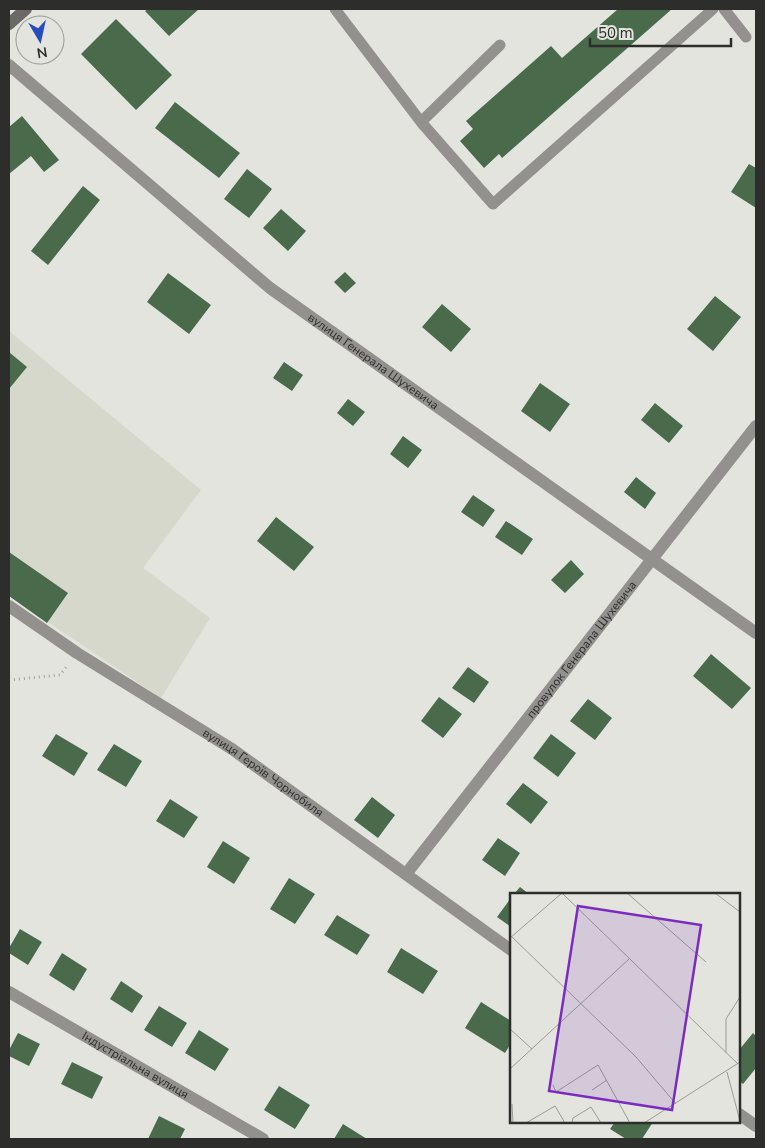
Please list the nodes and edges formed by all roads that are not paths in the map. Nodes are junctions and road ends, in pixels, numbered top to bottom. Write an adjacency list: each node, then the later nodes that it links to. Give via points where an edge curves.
1 (26, 9): 5 (main road)
2 (335, 9): 9 (lane)
3 (713, 9): 9 (lane, via 493,204)
4 (724, 9): 6 (lane)
5 (9, 24)
6 (746, 37)
7 (500, 45): 9 (lane)
8 (9, 65): 11 (street, вулиця Генерала Шухевича, via 270,288)
9 (421, 122)
10 (756, 426): 11 (street, провулок Генерала Шухевича)
11 (652, 558): 13 (street, вулиця Генерала Шухевича); 14 (street, провулок Генерала Шухевича)
12 (9, 606): 14 (street, вулиця Героїв Чорнобиля, via 77,653 232,749)
13 (756, 633)
14 (406, 874): 15 (street, вулиця Героїв Чорнобиля)
15 (510, 949)
16 (9, 992): 19 (street, Індустріальна вулиця)
17 (740, 1115): 18 (street)
18 (756, 1126)
19 (263, 1139)

